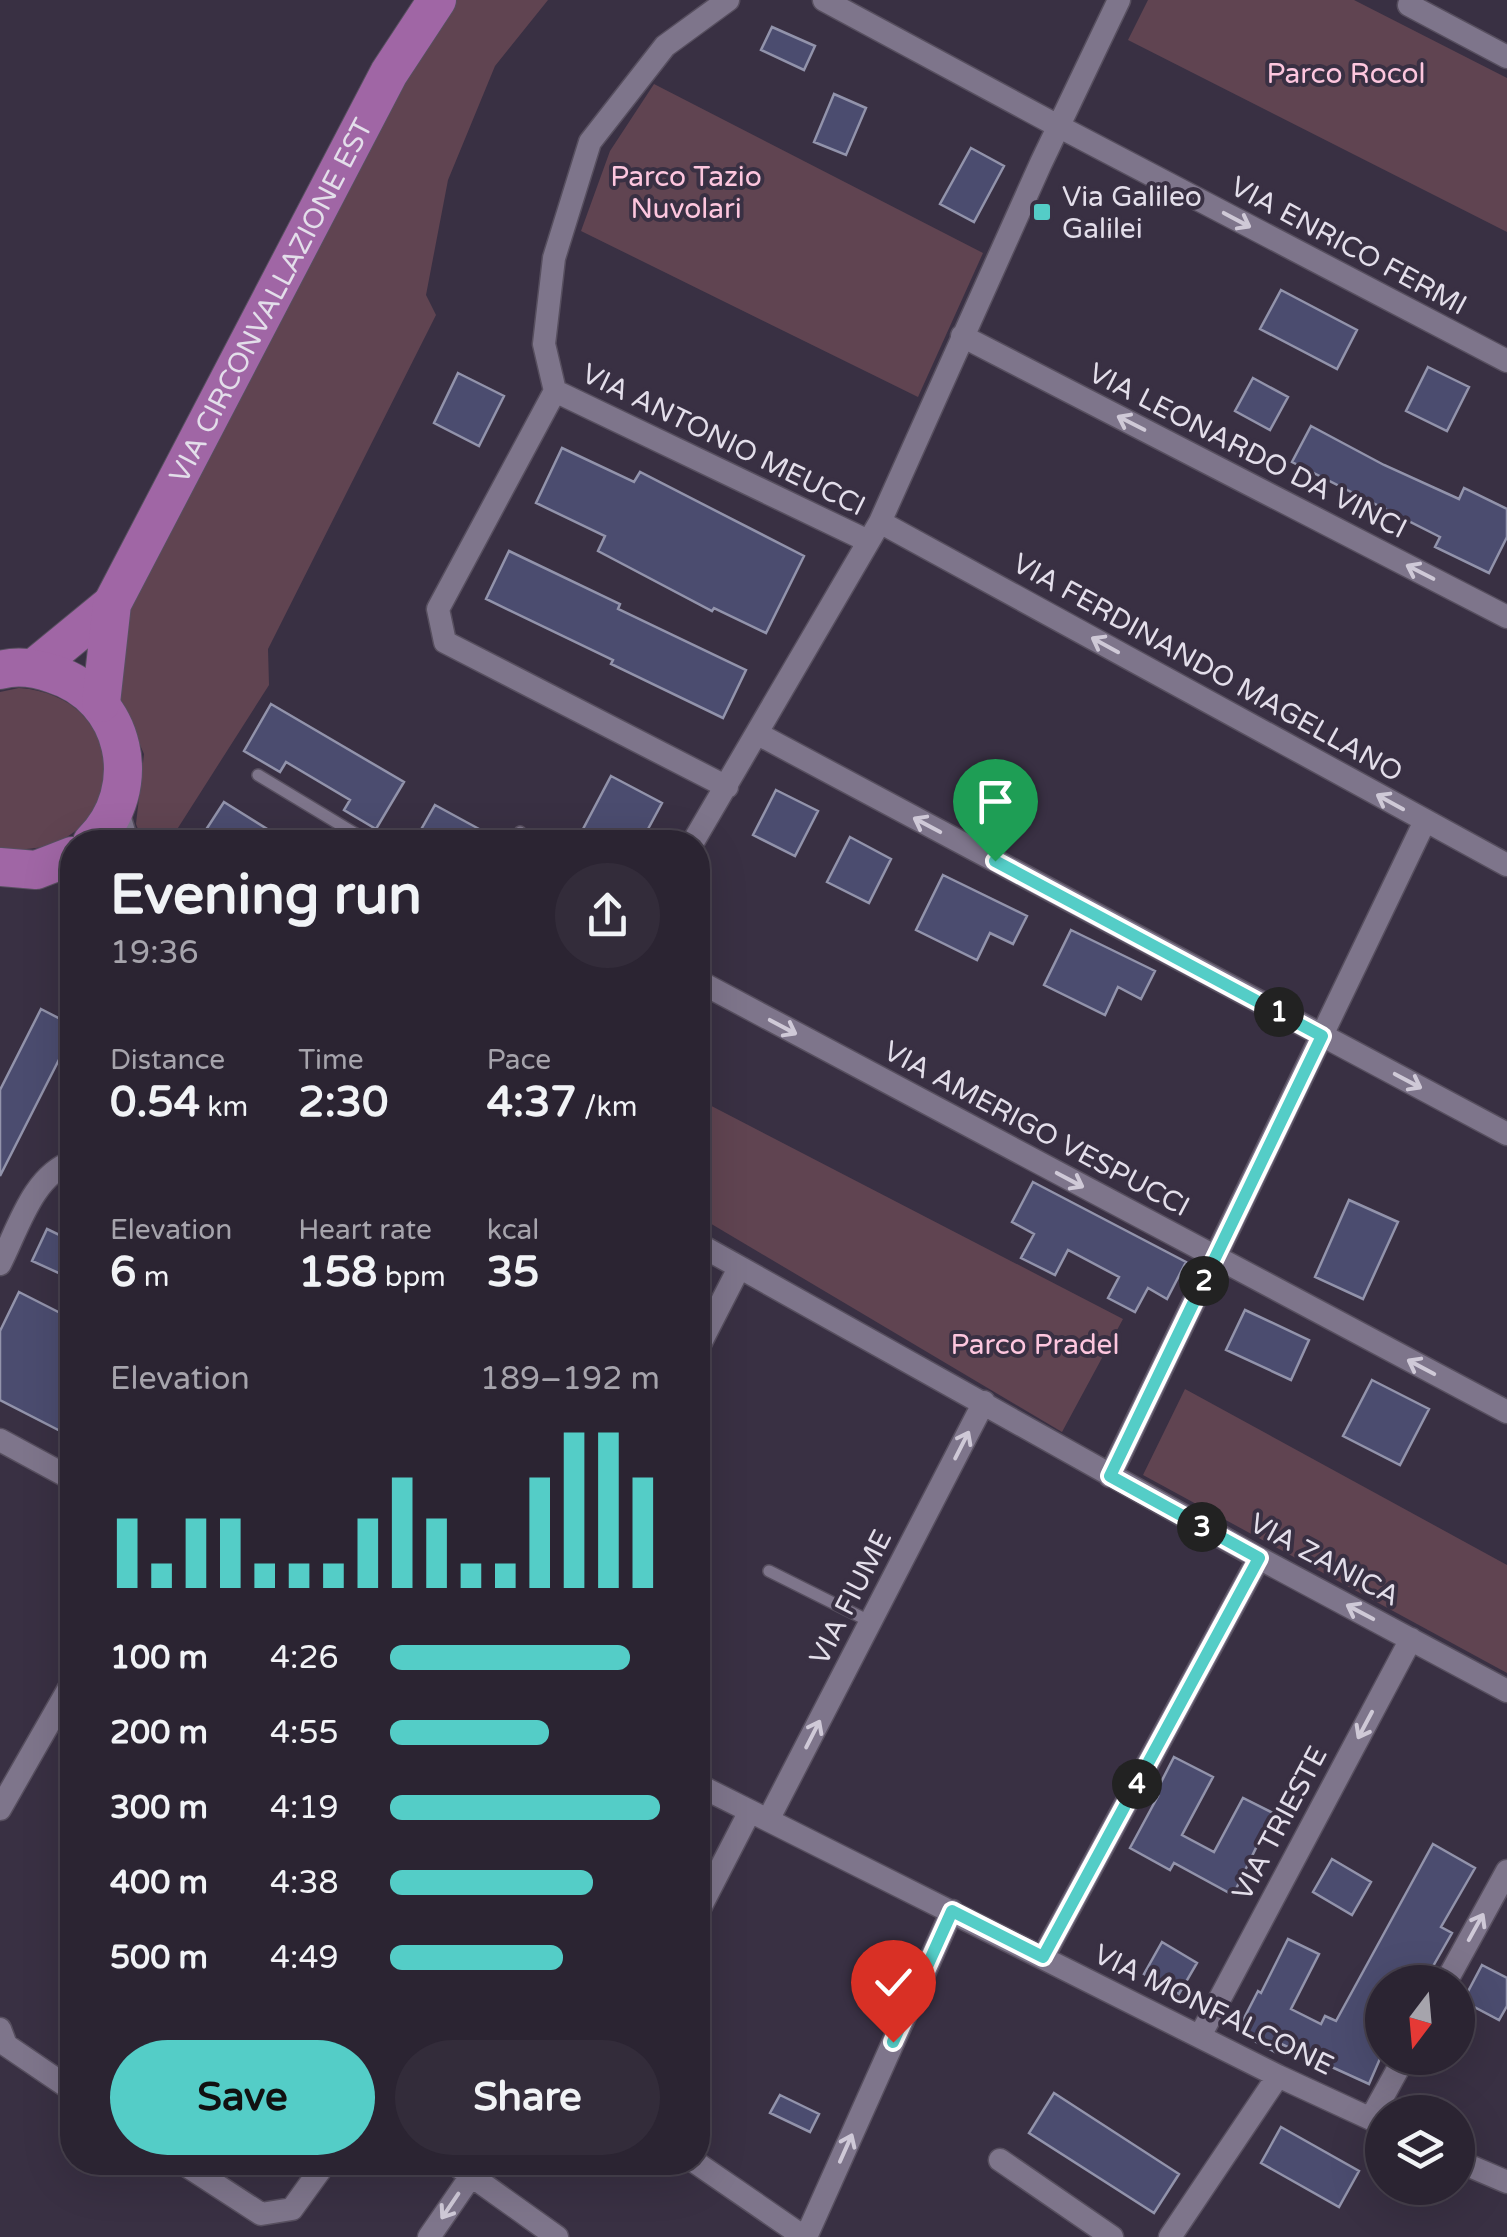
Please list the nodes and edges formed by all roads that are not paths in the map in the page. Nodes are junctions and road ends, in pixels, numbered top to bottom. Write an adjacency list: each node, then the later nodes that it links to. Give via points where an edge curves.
1 (437, 0): 12 (main road, VIA CIRCONVALLAZIONE EST, via 389,73)
2 (728, 0): 10 (street, via 665,46 590,142 554,258 544,344)
3 (824, 0): 7 (street, VIA ENRICO FERMI)
4 (1119, 0): 7 (street)
5 (1409, 5): 6 (street)
6 (1507, 58)
7 (1058, 126): 8 (street); 9 (street, VIA ENRICO FERMI, one-way to 9)
8 (962, 336): 11 (street); 13 (street, VIA LEONARDO DA VINCI, one-way to 8)
9 (1507, 361)
10 (555, 392): 11 (street, VIA ANTONIO MEUCCI); 18 (street, via 438,609 445,642)
11 (874, 532): 16 (street); 19 (street, VIA FERDINANDO MAGELLANO, one-way to 11)
12 (112, 604): 14 (main road, VIA CIRCONVALLAZIONE EST); 15 (main road, VIA CIRCONVALLAZIONE EST)
13 (1507, 616)
14 (17, 669): 15 (main road, via 70,679)
15 (100, 703): 20 (main road, via 124,753)
16 (758, 734): 18 (street); 27 (street, one-way to 16)
17 (258, 775): 21 (lane)
18 (727, 787): 22 (street)
19 (1426, 821): 24 (street, VIA FERDINANDO MAGELLANO); 27 (street)
20 (122, 825)
21 (349, 830)
22 (700, 830)
23 (60, 861): 25 (main road)
24 (1507, 864)
25 (3, 871)
26 (710, 986): 31 (street, VIA AMERIGO VESPUCCI, one-way to 31)
27 (1322, 1036): 28 (street, one-way to 28); 31 (street)
28 (1507, 1134)
29 (60, 1166): 32 (street, via 44,1180)
30 (710, 1251): 33 (street, VIA ZANICA)
31 (1215, 1258): 36 (street, VIA AMERIGO VESPUCCI, one-way to 31); 39 (street)
32 (0, 1264)
33 (739, 1268): 34 (street); 35 (street, VIA ZANICA)
34 (710, 1325)
35 (984, 1402): 39 (street, VIA ZANICA); 42 (street, VIA FIUME, one-way to 35)
36 (1507, 1412)
37 (0, 1440): 38 (street)
38 (60, 1472)
39 (1110, 1476): 40 (street, VIA ZANICA)
40 (1259, 1558): 43 (street, VIA ZANICA, one-way to 40); 52 (street)
41 (768, 1571): 42 (lane)
42 (871, 1622): 48 (street, VIA FIUME, one-way to 42)
43 (1411, 1638): 44 (street, VIA ZANICA); 55 (street, VIA TRIESTE, one-way to 55)
44 (1507, 1692)
45 (60, 1704): 47 (street)
46 (710, 1792): 48 (street, VIA MONFALCONE)
47 (0, 1809)
48 (759, 1816): 50 (street, VIA FIUME); 51 (street, VIA MONFALCONE)
49 (1507, 1871): 53 (street, one-way to 49)
50 (710, 1893)
51 (952, 1911): 52 (street, VIA MONFALCONE); 69 (street, one-way to 51)
52 (1043, 1957): 55 (street, VIA MONFALCONE)
53 (1455, 1965)
54 (0, 2029): 57 (street, via 6,2045)
55 (1200, 2036): 56 (street, VIA MONFALCONE)
56 (1278, 2076): 58 (street, VIA MONFALCONE); 71 (street)
57 (60, 2082)
58 (1365, 2116)
59 (1000, 2160): 70 (street)
60 (1475, 2168): 66 (street)
61 (710, 2172): 69 (street)
62 (201, 2175): 63 (street, via 261,2214 292,2209)
63 (317, 2175)
64 (458, 2175): 67 (street, one-way to 67)
65 (469, 2175): 68 (street)
66 (1507, 2182)
67 (429, 2237)
68 (557, 2237)
69 (805, 2237)
70 (1112, 2237)
71 (1170, 2237)

